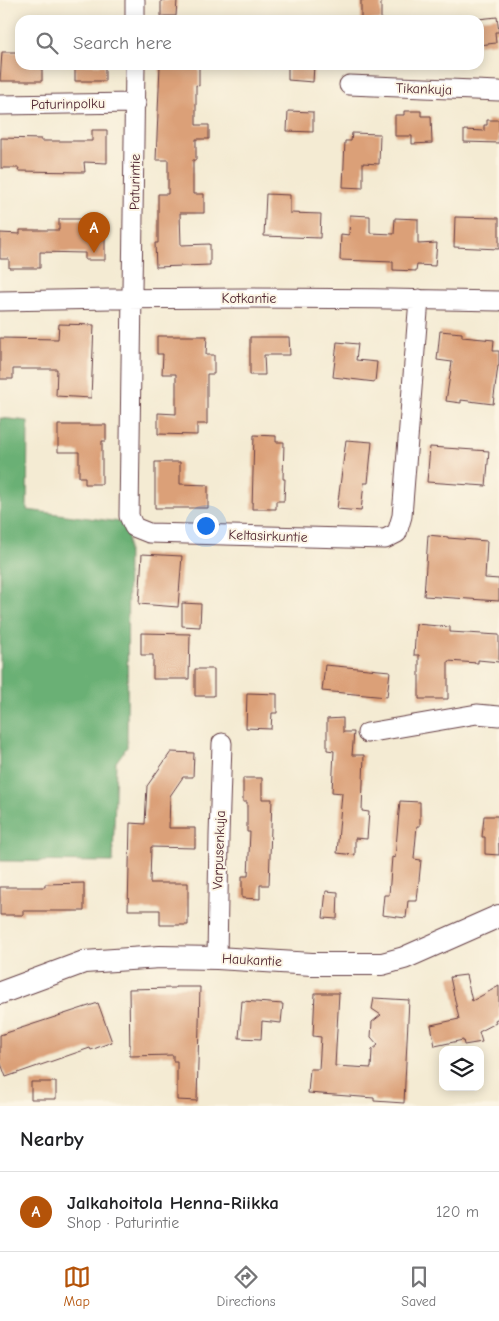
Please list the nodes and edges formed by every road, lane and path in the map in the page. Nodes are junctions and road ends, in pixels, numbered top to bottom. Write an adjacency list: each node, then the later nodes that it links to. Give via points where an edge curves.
1 (136, 0): 2 (street)
2 (135, 15)
3 (135, 70): 6 (street, Paturintie)
4 (349, 85): 5 (street, Tikankuja)
5 (499, 91)
6 (136, 103): 7 (street, Paturinpolku); 8 (street, Paturintie)
7 (0, 105)
8 (131, 298): 9 (street, Kotkantie); 9 (street, Keltasirkuntie, via 129,516 134,527 149,533 386,539 397,533 402,516); 10 (street, Kotkantie)
9 (419, 299): 11 (street, Kotkantie)
10 (0, 301)
11 (499, 301)
12 (499, 716): 13 (street, via 478,714)
13 (367, 733)
14 (222, 743): 16 (street, Varpusenkuja)
15 (499, 916): 16 (street, Haukantie, via 404,958 382,964 312,964)
16 (217, 958): 17 (street, Haukantie, via 160,957 84,962)
17 (0, 992)

